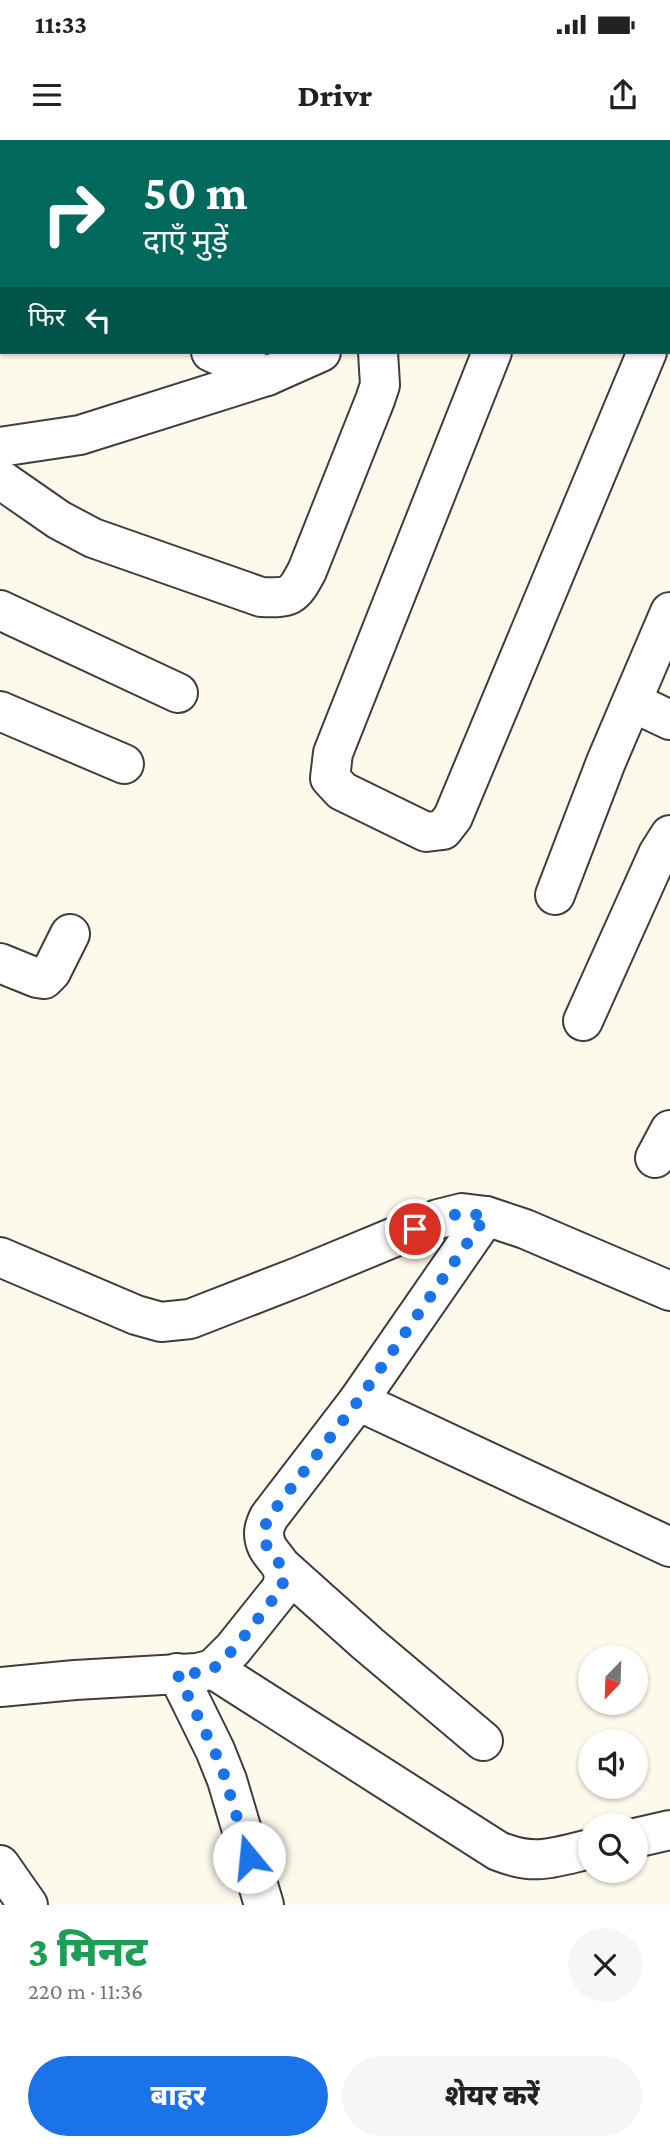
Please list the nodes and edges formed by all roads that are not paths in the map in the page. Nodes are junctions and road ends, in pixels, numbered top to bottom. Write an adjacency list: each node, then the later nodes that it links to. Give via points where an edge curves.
1 (216, 354): 6 (street)
2 (316, 354): 6 (street)
3 (378, 354): 8 (street, via 380,385 375,400 307,571 285,598 261,597 93,538)
4 (491, 354): 5 (street, via 333,753 330,778 342,791 426,832 443,830 453,817)
5 (646, 354)
6 (267, 376): 7 (street, via 80,435)
7 (0, 447)
8 (0, 479)
9 (0, 610): 11 (street)
10 (670, 612): 12 (street)
11 (178, 693)
12 (632, 702): 14 (street); 17 (street)
13 (0, 711): 15 (street)
14 (670, 720)
15 (124, 764)
16 (670, 835): 20 (street)
17 (555, 895)
18 (70, 934): 19 (street, via 44,979)
19 (0, 963)
20 (583, 1021)
21 (486, 1216): 22 (street, via 462,1213 438,1219 190,1319 161,1322); 23 (street); 24 (street)
22 (0, 1257)
23 (670, 1292)
24 (358, 1401): 25 (street); 26 (street, via 269,1517 264,1532 267,1549)
25 (670, 1547)
26 (282, 1567): 27 (street, via 281,1589 233,1649); 29 (street)
27 (195, 1671): 28 (street); 32 (street, via 498,1851 540,1861); 35 (street)
28 (0, 1687)
29 (483, 1741)
30 (670, 1830): 31 (street)
31 (648, 1835)
32 (578, 1852)
33 (0, 1865): 34 (street)
34 (27, 1905)
35 (264, 1905)

